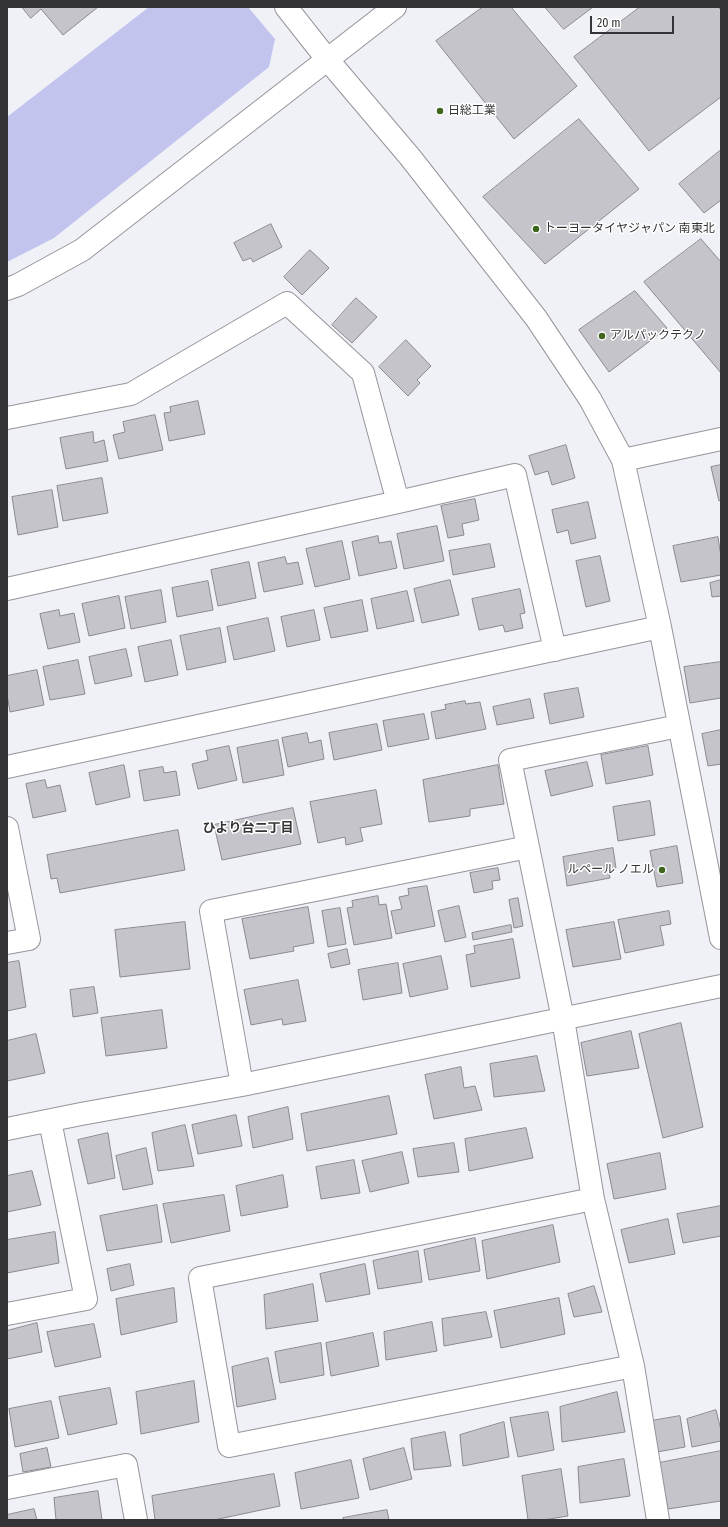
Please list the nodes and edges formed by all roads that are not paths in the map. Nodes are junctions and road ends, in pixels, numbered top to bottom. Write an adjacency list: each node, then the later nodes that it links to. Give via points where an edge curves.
1 (286, 7): 3 (street)
2 (395, 7): 3 (street)
3 (327, 60): 4 (street, via 82,250); 7 (street, via 410,158 536,318 590,399)
4 (7, 289)
5 (7, 418): 8 (street, via 131,394 287,303 362,373)
6 (721, 439): 7 (street)
7 (623, 460): 10 (street)
8 (398, 502): 9 (street); 11 (street, via 515,476)
9 (7, 589)
10 (660, 627): 11 (street); 12 (street)
11 (555, 650): 13 (street)
12 (679, 726): 15 (street, via 510,760); 16 (street)
13 (7, 767)
14 (7, 828): 17 (street, via 29,939)
15 (528, 847): 19 (street); 20 (street, via 212,911)
16 (721, 938)
17 (7, 943)
18 (721, 986): 19 (street)
19 (563, 1019): 20 (street); 23 (street)
20 (242, 1085): 21 (street)
21 (50, 1120): 22 (street); 24 (street, via 86,1299)
22 (7, 1129)
23 (593, 1199): 25 (street); 25 (street, via 200,1278 229,1446)
24 (7, 1314)
25 (633, 1366): 28 (street)
26 (7, 1488): 27 (street, via 126,1465)
27 (136, 1520)
28 (658, 1520)

